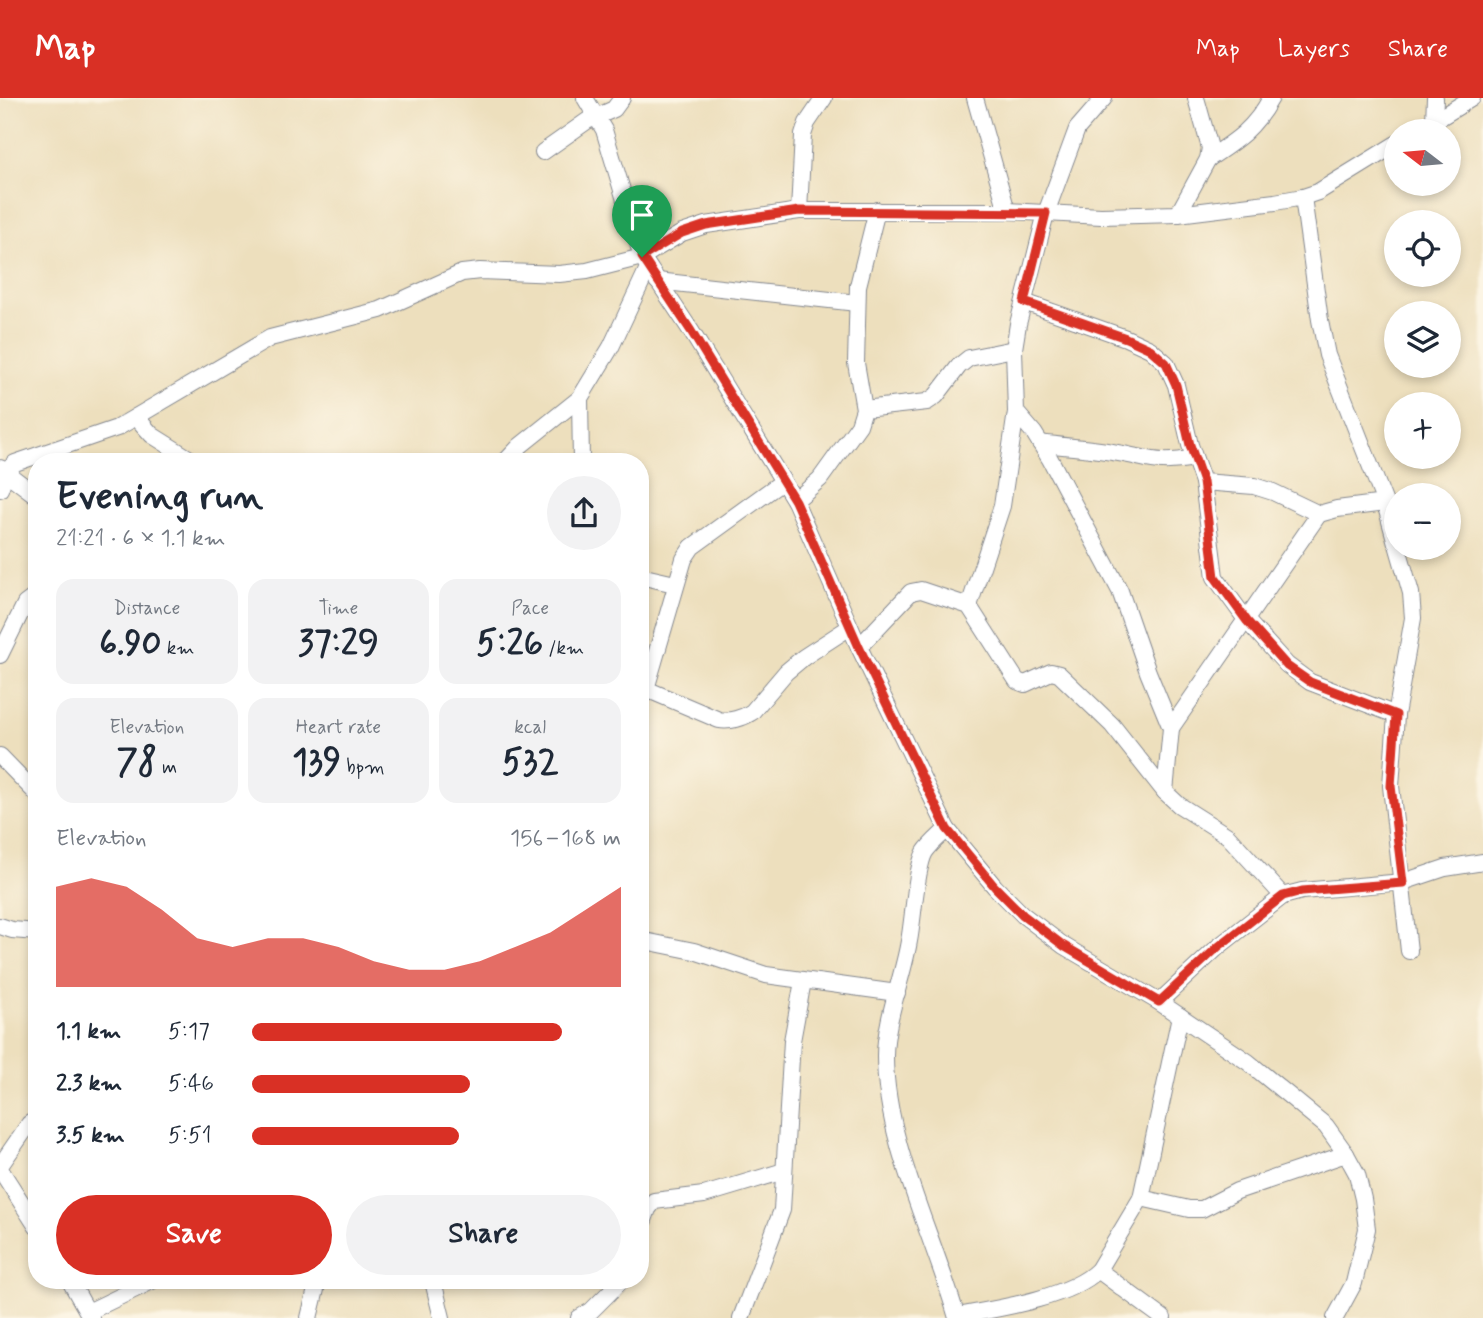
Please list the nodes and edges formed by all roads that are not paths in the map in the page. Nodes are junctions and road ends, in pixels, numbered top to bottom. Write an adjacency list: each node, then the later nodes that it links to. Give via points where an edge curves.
1 (585, 98): 10 (street)
2 (622, 98): 10 (street, via 614,109)
3 (824, 98): 18 (street, via 803,135)
4 (975, 98): 19 (street)
5 (1104, 98): 20 (street, via 1077,129)
6 (1196, 98): 15 (street, via 1210,148)
7 (1271, 98): 15 (street, via 1241,138)
8 (1435, 98): 11 (street)
9 (1472, 98): 12 (street)
10 (597, 115): 14 (street); 22 (street)
11 (1434, 119)
12 (1437, 119)
13 (1384, 151): 16 (street)
14 (543, 152)
15 (1208, 159): 21 (street)
16 (1303, 197): 21 (street); 42 (street, via 1327,355)
17 (877, 210): 18 (street); 19 (street); 24 (street)
18 (799, 211): 22 (street, via 682,233)
19 (1007, 211): 20 (street)
20 (1046, 213): 21 (street); 23 (street)
21 (1178, 214)
22 (649, 269): 24 (street); 26 (street); 29 (street, via 462,273 380,310 270,338); 38 (street)
23 (1024, 302): 25 (street); 36 (street, via 1126,338 1166,363)
24 (857, 303): 27 (street, via 856,363)
25 (1014, 349): 27 (street, via 969,358 927,402); 28 (street)
26 (580, 398): 33 (street); 34 (street)
27 (864, 409): 43 (street, via 859,425 832,463)
28 (1016, 412): 30 (street); 50 (street, via 1002,506)
29 (136, 417): 31 (street); 32 (street, via 152,435)
30 (1040, 443): 36 (street, via 1117,452 1156,462); 58 (street, via 1120,592)
31 (42, 453)
32 (181, 453)
33 (513, 453)
34 (581, 453)
35 (28, 458): 37 (street)
36 (1195, 458): 39 (street)
37 (3, 470): 40 (street); 41 (street)
38 (782, 482): 43 (street); 48 (street, via 692,547)
39 (1203, 482): 45 (street, via 1254,486); 51 (street, via 1215,577)
40 (0, 489)
41 (28, 489)
42 (1384, 500)
43 (795, 501): 52 (street)
44 (1384, 503): 45 (street)
45 (1318, 514): 51 (street)
46 (1401, 560): 57 (street, via 1413,618)
47 (649, 578): 48 (street)
48 (675, 584): 55 (street)
49 (28, 602): 54 (street)
50 (969, 606): 53 (street, via 921,590 911,592); 61 (street, via 1017,681 1024,684 1051,672 1059,674 1112,725)
51 (1247, 621): 57 (street, via 1287,666 1310,682); 58 (street)
52 (850, 627): 53 (street); 56 (street, via 786,672 746,716 719,720)
53 (859, 647): 62 (street)
54 (0, 655)
55 (649, 673)
56 (649, 696)
57 (1396, 715): 64 (street, via 1391,786)
58 (1171, 728): 61 (street)
59 (0, 756): 60 (street)
60 (28, 785)
61 (1166, 792): 65 (street, via 1228,836)
62 (947, 829): 71 (street, via 925,852 921,865); 72 (street, via 1023,915 1064,946)
63 (1483, 862): 64 (street, via 1445,868)
64 (1403, 883): 65 (street); 69 (street)
65 (1283, 896): 72 (street)
66 (0, 926): 67 (street)
67 (28, 931)
68 (649, 942): 70 (street)
69 (1409, 951)
70 (803, 981): 71 (street); 77 (street, via 792,1041)
71 (897, 993): 88 (street, via 885,1054 886,1083 910,1179)
72 (1159, 1002): 73 (street)
73 (1180, 1016): 75 (street, via 1248,1062 1326,1126); 78 (street)
74 (28, 1126): 76 (street)
75 (1346, 1154): 78 (street, via 1237,1191 1202,1209); 94 (street, via 1357,1174 1367,1229 1353,1283)
76 (0, 1168): 80 (street)
77 (784, 1171): 79 (street, via 704,1195 654,1201); 92 (street, via 779,1222)
78 (1141, 1198): 81 (street)
79 (649, 1209)
80 (28, 1213)
81 (1098, 1270): 88 (street, via 1089,1279 1058,1291); 93 (street)
82 (75, 1289): 87 (street)
83 (137, 1289): 87 (street)
84 (316, 1289): 89 (street)
85 (435, 1289): 90 (street)
86 (613, 1289): 91 (street)
87 (90, 1315)
88 (957, 1317)
89 (309, 1318)
90 (442, 1318)
91 (579, 1318)
92 (741, 1318)
93 (1163, 1318)
94 (1335, 1318)

